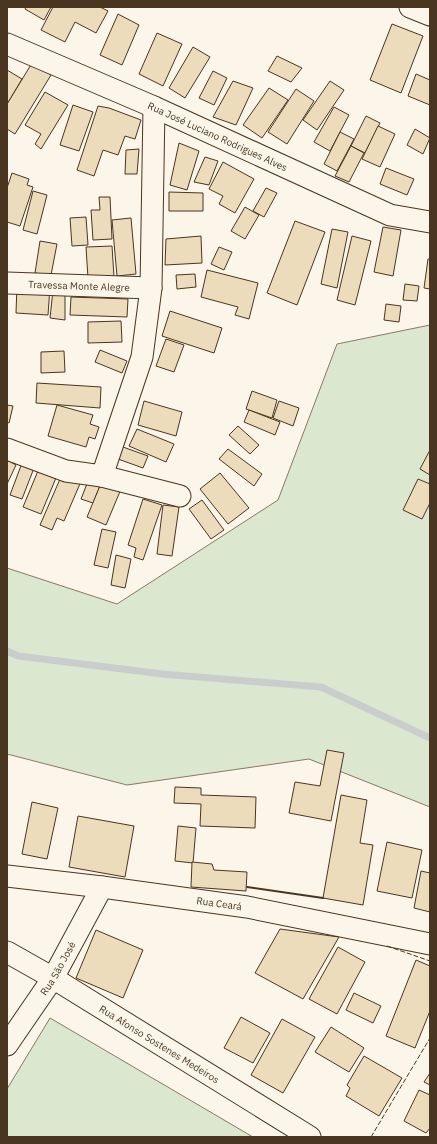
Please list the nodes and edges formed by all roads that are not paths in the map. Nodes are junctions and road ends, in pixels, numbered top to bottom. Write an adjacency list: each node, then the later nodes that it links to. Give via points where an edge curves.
1 (410, 7): 2 (street)
2 (430, 14)
3 (7, 44): 4 (street, Rua José Luciano Rodrigues Alves)
4 (154, 106): 5 (street, Rua José Luciano Rodrigues Alves, via 390,216); 7 (street)
5 (430, 220)
6 (7, 282): 7 (street, Travessa Monte Alegre)
7 (151, 288): 9 (street, via 142,357)
8 (7, 449): 9 (street, via 66,471)
9 (102, 476): 10 (street)
10 (180, 496)
11 (7, 876): 12 (street, Rua Ceará)
12 (102, 887): 13 (street, Rua Ceará, via 247,908); 15 (street, Rua São José)
13 (430, 944)
14 (7, 952): 15 (street, Rua Afonso Sostenes Medeiros)
15 (53, 978): 16 (street, Rua São José); 17 (street, Rua Afonso Sostenes Medeiros)
16 (7, 1045)
17 (310, 1137)

